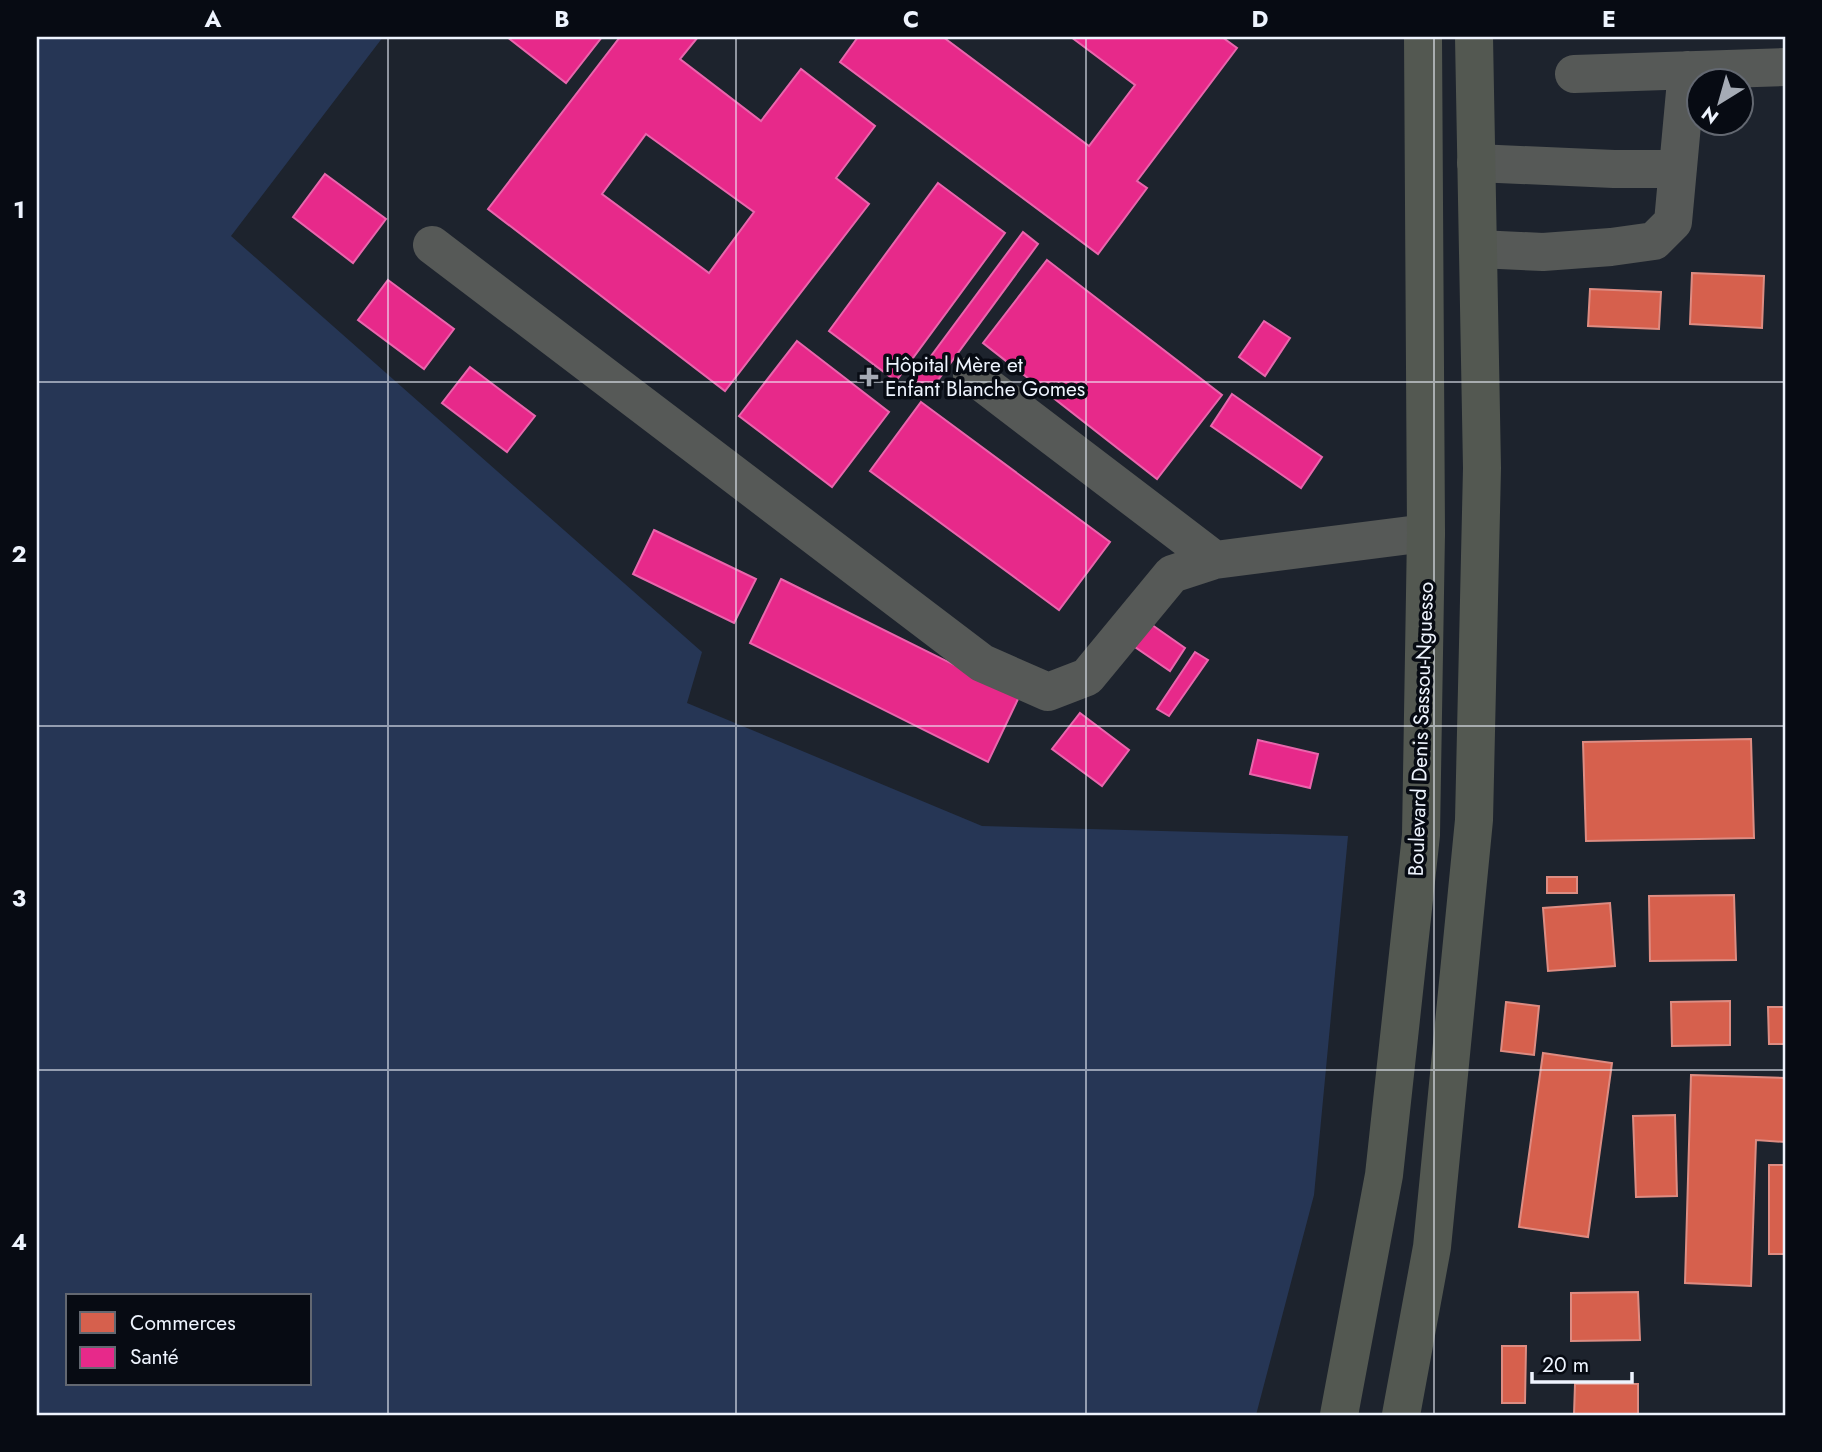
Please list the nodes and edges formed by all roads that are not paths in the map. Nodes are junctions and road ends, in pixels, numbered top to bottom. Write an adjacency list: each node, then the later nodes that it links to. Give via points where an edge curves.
1 (1423, 37): 13 (main road, Boulevard Denis Sassou-Nguesso)
2 (1474, 37): 8 (main road)
3 (1785, 67): 4 (lane)
4 (1756, 68)
5 (1686, 70): 6 (lane)
6 (1574, 74)
7 (1686, 81): 9 (lane)
8 (1476, 163): 9 (lane); 11 (main road)
9 (1678, 169): 11 (lane, via 1673,222 1654,241 1543,252)
10 (432, 246): 14 (lane, via 982,663 1048,692 1087,677 1172,574)
11 (1478, 249): 16 (main road, via 1482,468 1474,820 1432,1247)
12 (972, 375): 14 (lane)
13 (1426, 533): 14 (lane); 15 (main road, Boulevard Denis Sassou-Nguesso, via 1421,835 1384,1175)
14 (1215, 560)
15 (1339, 1415)
16 (1401, 1415)

